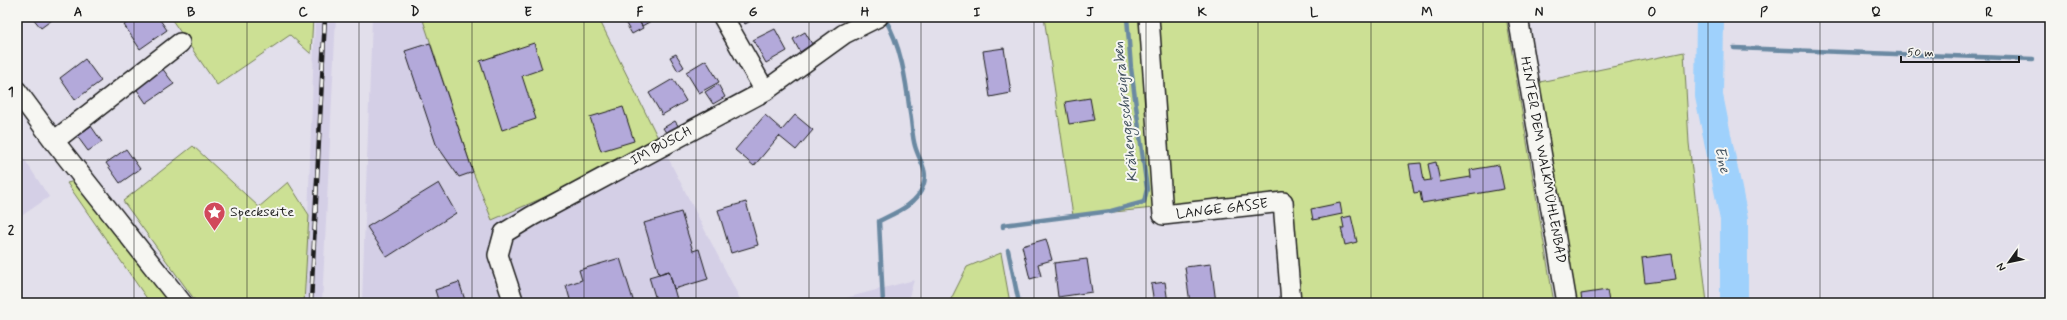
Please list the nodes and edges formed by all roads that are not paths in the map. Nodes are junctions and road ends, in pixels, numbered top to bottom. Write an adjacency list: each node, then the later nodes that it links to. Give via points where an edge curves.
1 (722, 17): 6 (street)
2 (878, 17): 6 (street, IM BUSCH, via 844,34)
3 (1149, 17): 11 (street, LANGE GASSE, via 1163,215 1282,202)
4 (1518, 17): 12 (street, HINTER DEM WALKMÜHLENBAD)
5 (180, 43): 8 (street)
6 (764, 90): 10 (street, IM BUSCH, via 504,233 498,255)
7 (17, 91): 8 (street)
8 (54, 141): 9 (street)
9 (182, 303)
10 (514, 303)
11 (1291, 303)
12 (1567, 303)

